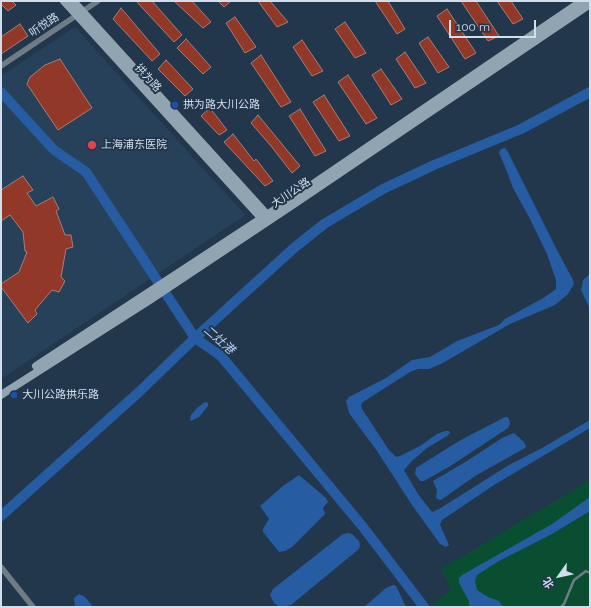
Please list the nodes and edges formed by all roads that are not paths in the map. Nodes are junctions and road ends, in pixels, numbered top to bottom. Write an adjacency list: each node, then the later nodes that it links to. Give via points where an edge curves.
1 (64, 1): 5 (main road, 拱为路)
2 (73, 1): 5 (main road, 拱为路)
3 (98, 1): 5 (street, 听悦路)
4 (585, 3): 7 (main road, 大川公路)
5 (80, 13): 6 (street, 听悦路); 7 (main road, 拱为路)
6 (1, 66)
7 (266, 219): 8 (main road, 大川公路)
8 (148, 297): 9 (main road, 大川公路); 10 (main road, 大川公路)
9 (1, 388)
10 (1, 395)
11 (1, 567): 13 (street)
12 (590, 573): 14 (lane, via 586,571 574,580)
13 (33, 607)
14 (561, 607)

